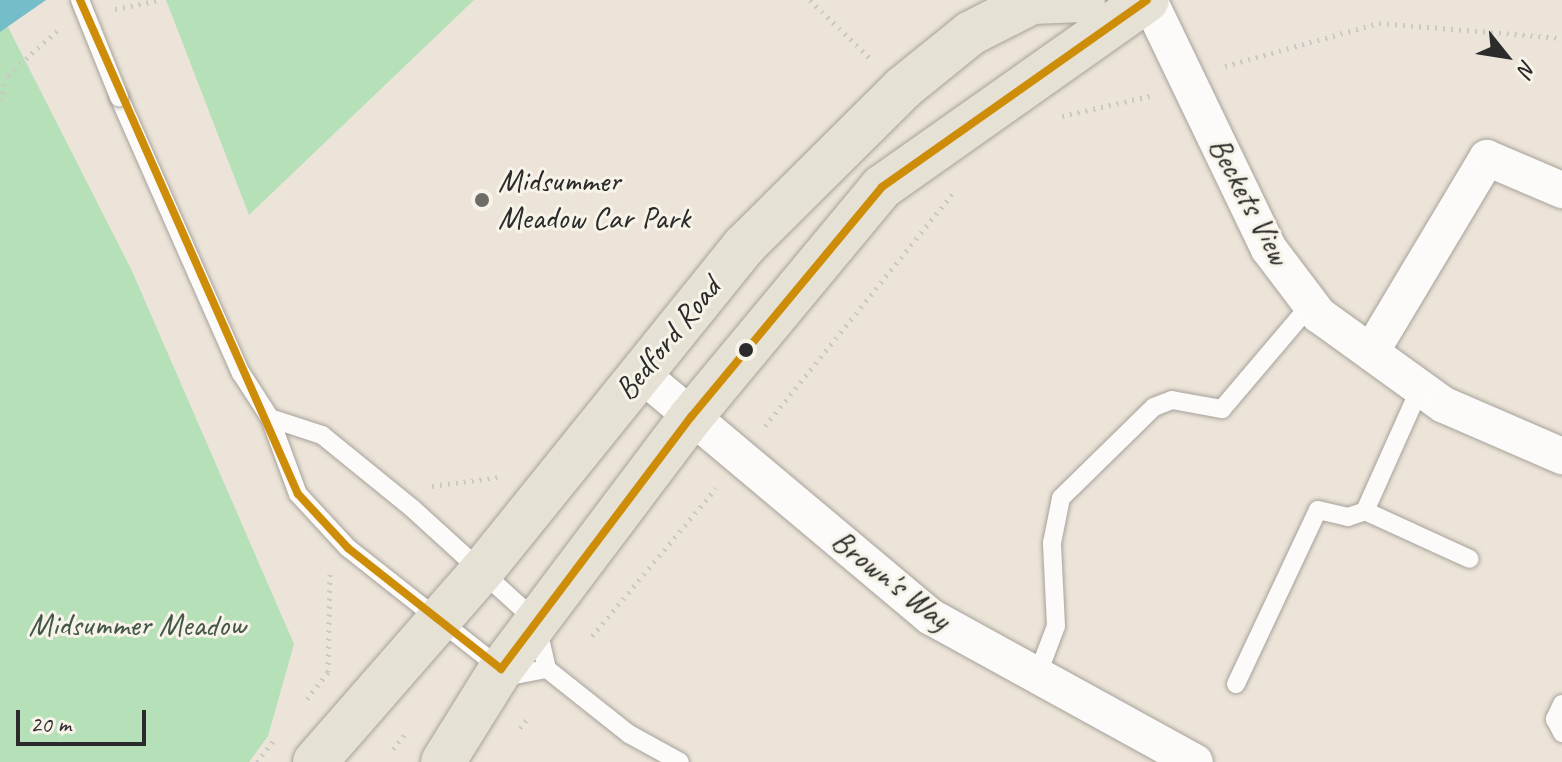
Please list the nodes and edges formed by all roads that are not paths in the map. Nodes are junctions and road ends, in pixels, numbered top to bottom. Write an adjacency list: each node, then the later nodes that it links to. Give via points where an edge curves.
1 (80, 0): 10 (lane, bridge, via 241,373)
2 (1083, 0): 7 (main road, Bedford Road, via 1032,2 971,33 903,88 744,246)
3 (1148, 0): 5 (street, Beckets View, via 1269,249); 9 (main road, Bedford Road, via 882,187)
4 (1562, 190): 6 (street, via 1487,158)
5 (1311, 304): 6 (street, Beckets View); 19 (lane, via 1222,409 1172,400 1154,407 1061,498 1052,543 1056,626)
6 (1371, 352): 8 (street, Beckets View)
7 (640, 373): 9 (street, Brown's Way); 14 (main road, Bedford Road)
8 (1420, 388): 11 (street, Beckets View); 12 (lane)
9 (691, 417): 16 (main road, Bedford Road); 19 (street, Brown's Way, via 931,617)
10 (270, 418): 14 (lane, via 322,435); 15 (lane, via 298,494)
11 (1562, 456)
12 (1365, 511): 13 (lane); 20 (lane, via 1348,517 1318,510)
13 (1470, 559)
14 (481, 572): 15 (main road, Bedford Road); 16 (lane)
15 (435, 621): 17 (lane); 23 (main road, Bedford Road)
16 (536, 621): 17 (main road, Bedford Road); 18 (lane)
17 (501, 669): 18 (lane, via 515,675); 24 (main road, Bedford Road)
18 (547, 669): 25 (lane, via 629,734)
19 (1037, 676): 26 (street, Brown's Way)
20 (1236, 684)
21 (1562, 704): 22 (lane, via 1555,719)
22 (1562, 733)
23 (315, 762)
24 (443, 762)
25 (680, 762)
26 (1195, 762)

